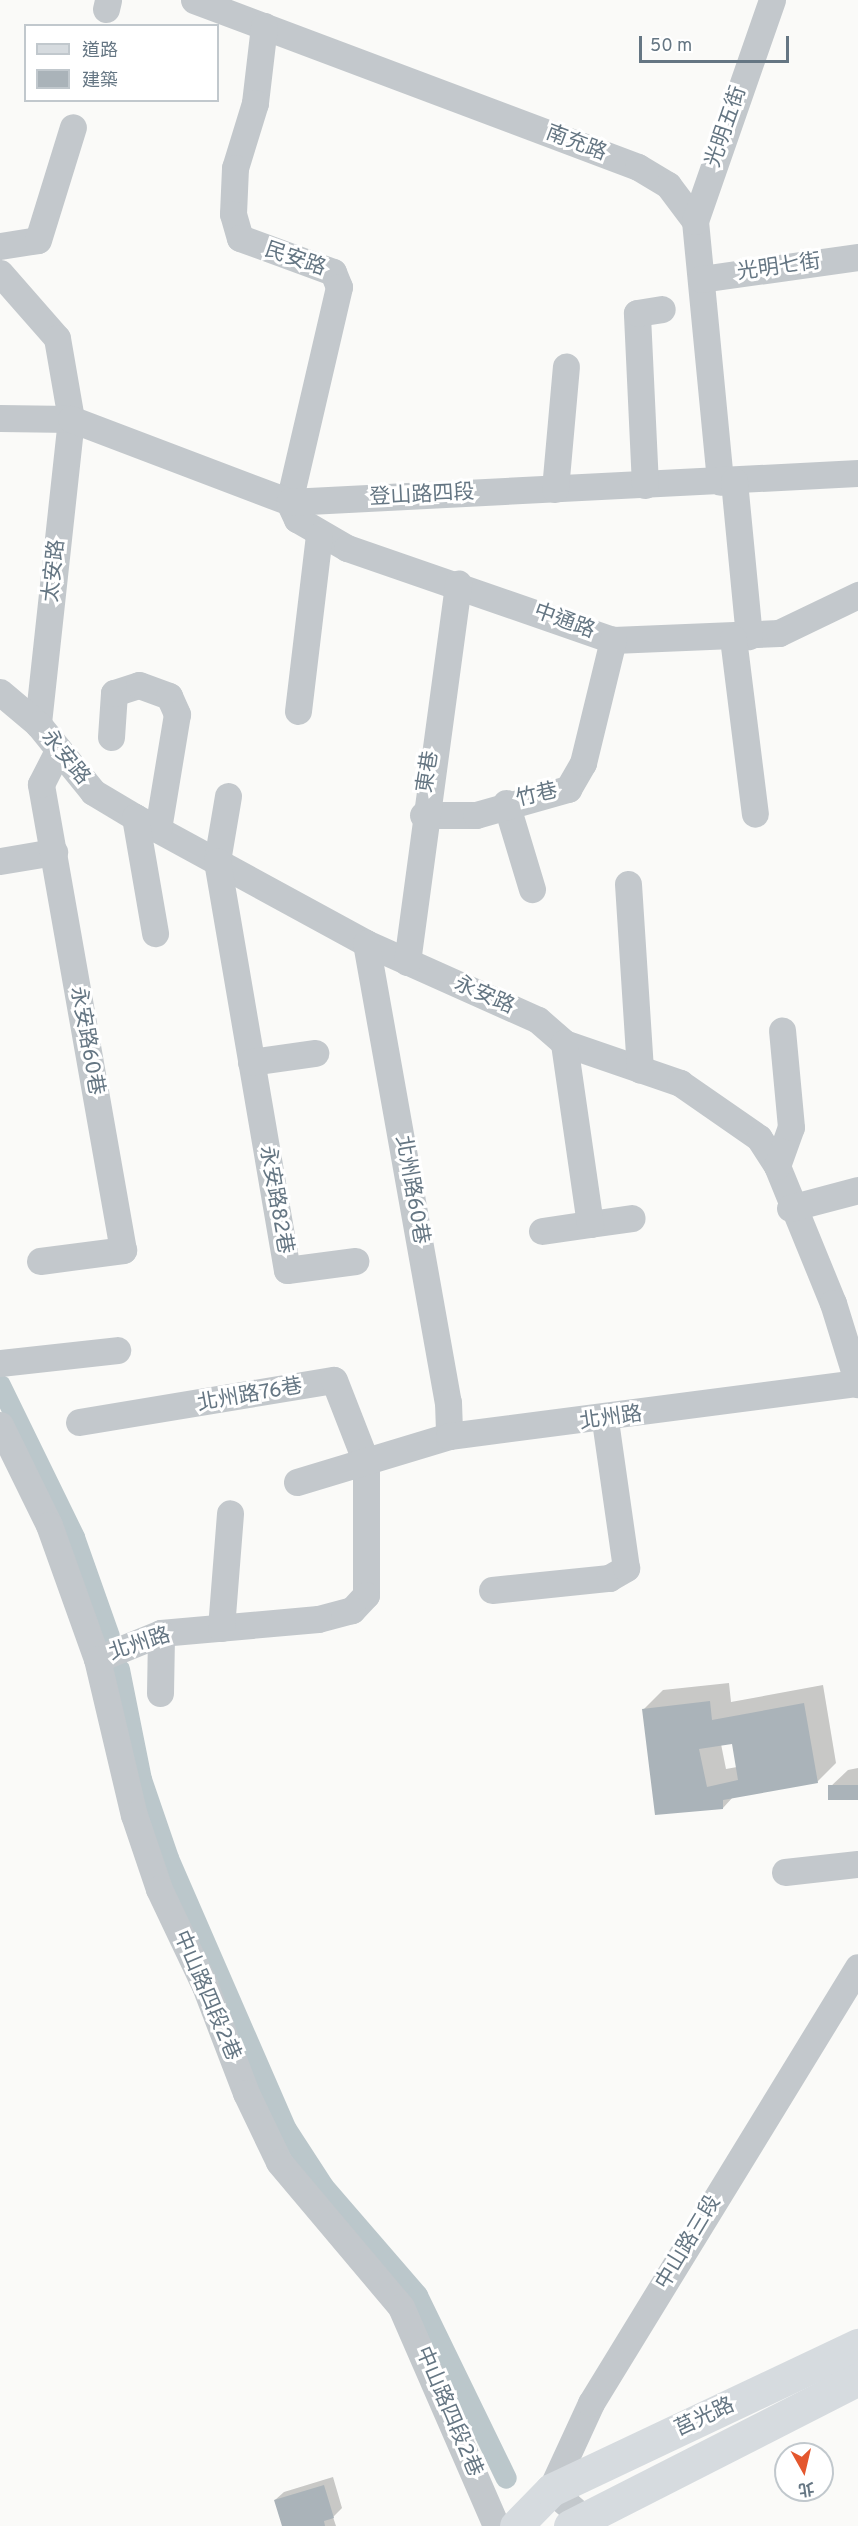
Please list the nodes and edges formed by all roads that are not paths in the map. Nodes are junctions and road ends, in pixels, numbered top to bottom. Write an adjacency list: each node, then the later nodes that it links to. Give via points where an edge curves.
1 (194, 0): 3 (street, 南充路)
2 (772, 0): 5 (street, 光明五街)
3 (264, 26): 5 (street, 南充路, via 638,167 668,185); 18 (street, 民安路, via 251,123 235,168 233,214 240,238 333,272 339,287)
4 (73, 127): 6 (street, via 38,240)
5 (695, 221): 9 (street)
6 (0, 246)
7 (858, 257): 9 (street, 光明七街)
8 (0, 273): 13 (street, 太安路, via 57,338)
9 (701, 279): 15 (street)
10 (662, 309): 16 (street, via 637,313)
11 (566, 366): 17 (street)
12 (0, 418): 13 (street, 登山路四段)
13 (71, 419): 18 (street, 登山路四段); 26 (street, 太安路)
14 (858, 473): 15 (street, 登山路四段)
15 (727, 481): 16 (street, 登山路四段); 22 (street)
16 (645, 485): 17 (street, 登山路四段)
17 (555, 489): 18 (street, 登山路四段)
18 (289, 502): 19 (street, 中通路, via 297,519)
19 (319, 536): 20 (street, 中通路); 25 (street)
20 (458, 584): 23 (street, 中通路); 32 (street, 東巷)
21 (858, 595): 22 (street, 中通路, via 780,633)
22 (741, 637): 23 (street, 中通路); 31 (street)
23 (614, 640): 30 (street, 竹巷, via 583,763 568,789)
24 (0, 692): 26 (street, 永安路)
25 (298, 711)
26 (38, 724): 28 (street, 永安路)
27 (111, 737): 33 (street, via 114,693 139,685 169,696 177,714)
28 (57, 752): 33 (street, 永安路, via 93,792); 34 (street, 永安路60巷, via 41,784)
29 (228, 796): 36 (street, 永安路82巷)
30 (506, 803): 32 (street, 竹巷, via 476,815); 38 (street)
31 (755, 814)
32 (423, 815): 41 (street, 東巷)
33 (147, 823): 36 (street, 永安路); 39 (street)
34 (54, 852): 35 (street); 53 (street, 永安路60巷, via 123,1250)
35 (0, 861)
36 (217, 861): 40 (street, 永安路); 45 (street, 永安路82巷)
37 (628, 884): 46 (street)
38 (532, 889)
39 (155, 933)
40 (366, 943): 41 (street, 永安路); 61 (street, 北州路60巷, via 448,1402)
41 (407, 962): 43 (street, 永安路, via 538,1020)
42 (782, 1030): 47 (street, via 791,1127)
43 (564, 1043): 46 (street, 永安路); 51 (street)
44 (315, 1053): 45 (street)
45 (251, 1062): 54 (street, 永安路82巷, via 287,1270)
46 (640, 1070): 47 (street, 永安路, via 680,1083 720,1108 759,1138)
47 (777, 1166): 49 (street, 永安路)
48 (858, 1190): 49 (street)
49 (790, 1209): 57 (street, 永安路, via 833,1303)
50 (632, 1218): 51 (street)
51 (590, 1224): 52 (street)
52 (542, 1231)
53 (40, 1261)
54 (355, 1261)
55 (117, 1350): 56 (street)
56 (0, 1363)
57 (858, 1384): 58 (street, 北州路)
58 (605, 1420): 61 (street, 北州路); 65 (street, via 626,1568 609,1578)
59 (79, 1422): 62 (street, 北州路76巷, via 334,1380)
60 (0, 1425): 68 (street, 中山路四段2巷, via 50,1525)
61 (449, 1436): 62 (street, 北州路)
62 (366, 1462): 63 (street, 北州路); 66 (street, 北州路, via 366,1595 352,1610 318,1619)
63 (297, 1482)
64 (230, 1513): 66 (street)
65 (492, 1590)
66 (221, 1628): 67 (street, 北州路)
67 (161, 1633): 68 (street, 北州路); 69 (street)
68 (97, 1659): 77 (street, 中山路四段2巷, via 134,1815 159,1889 205,1986 246,2093 279,2162 401,2307)
69 (160, 1693)
70 (858, 1864): 71 (street)
71 (785, 1872)
72 (858, 1967): 75 (street, 中山路三段, via 591,2403)
73 (858, 2345): 75 (main road, 莒光路)
74 (858, 2379): 76 (main road, 莒光路)
75 (551, 2490): 76 (street); 78 (main road)
76 (575, 2521)
77 (496, 2526)
78 (516, 2526)

